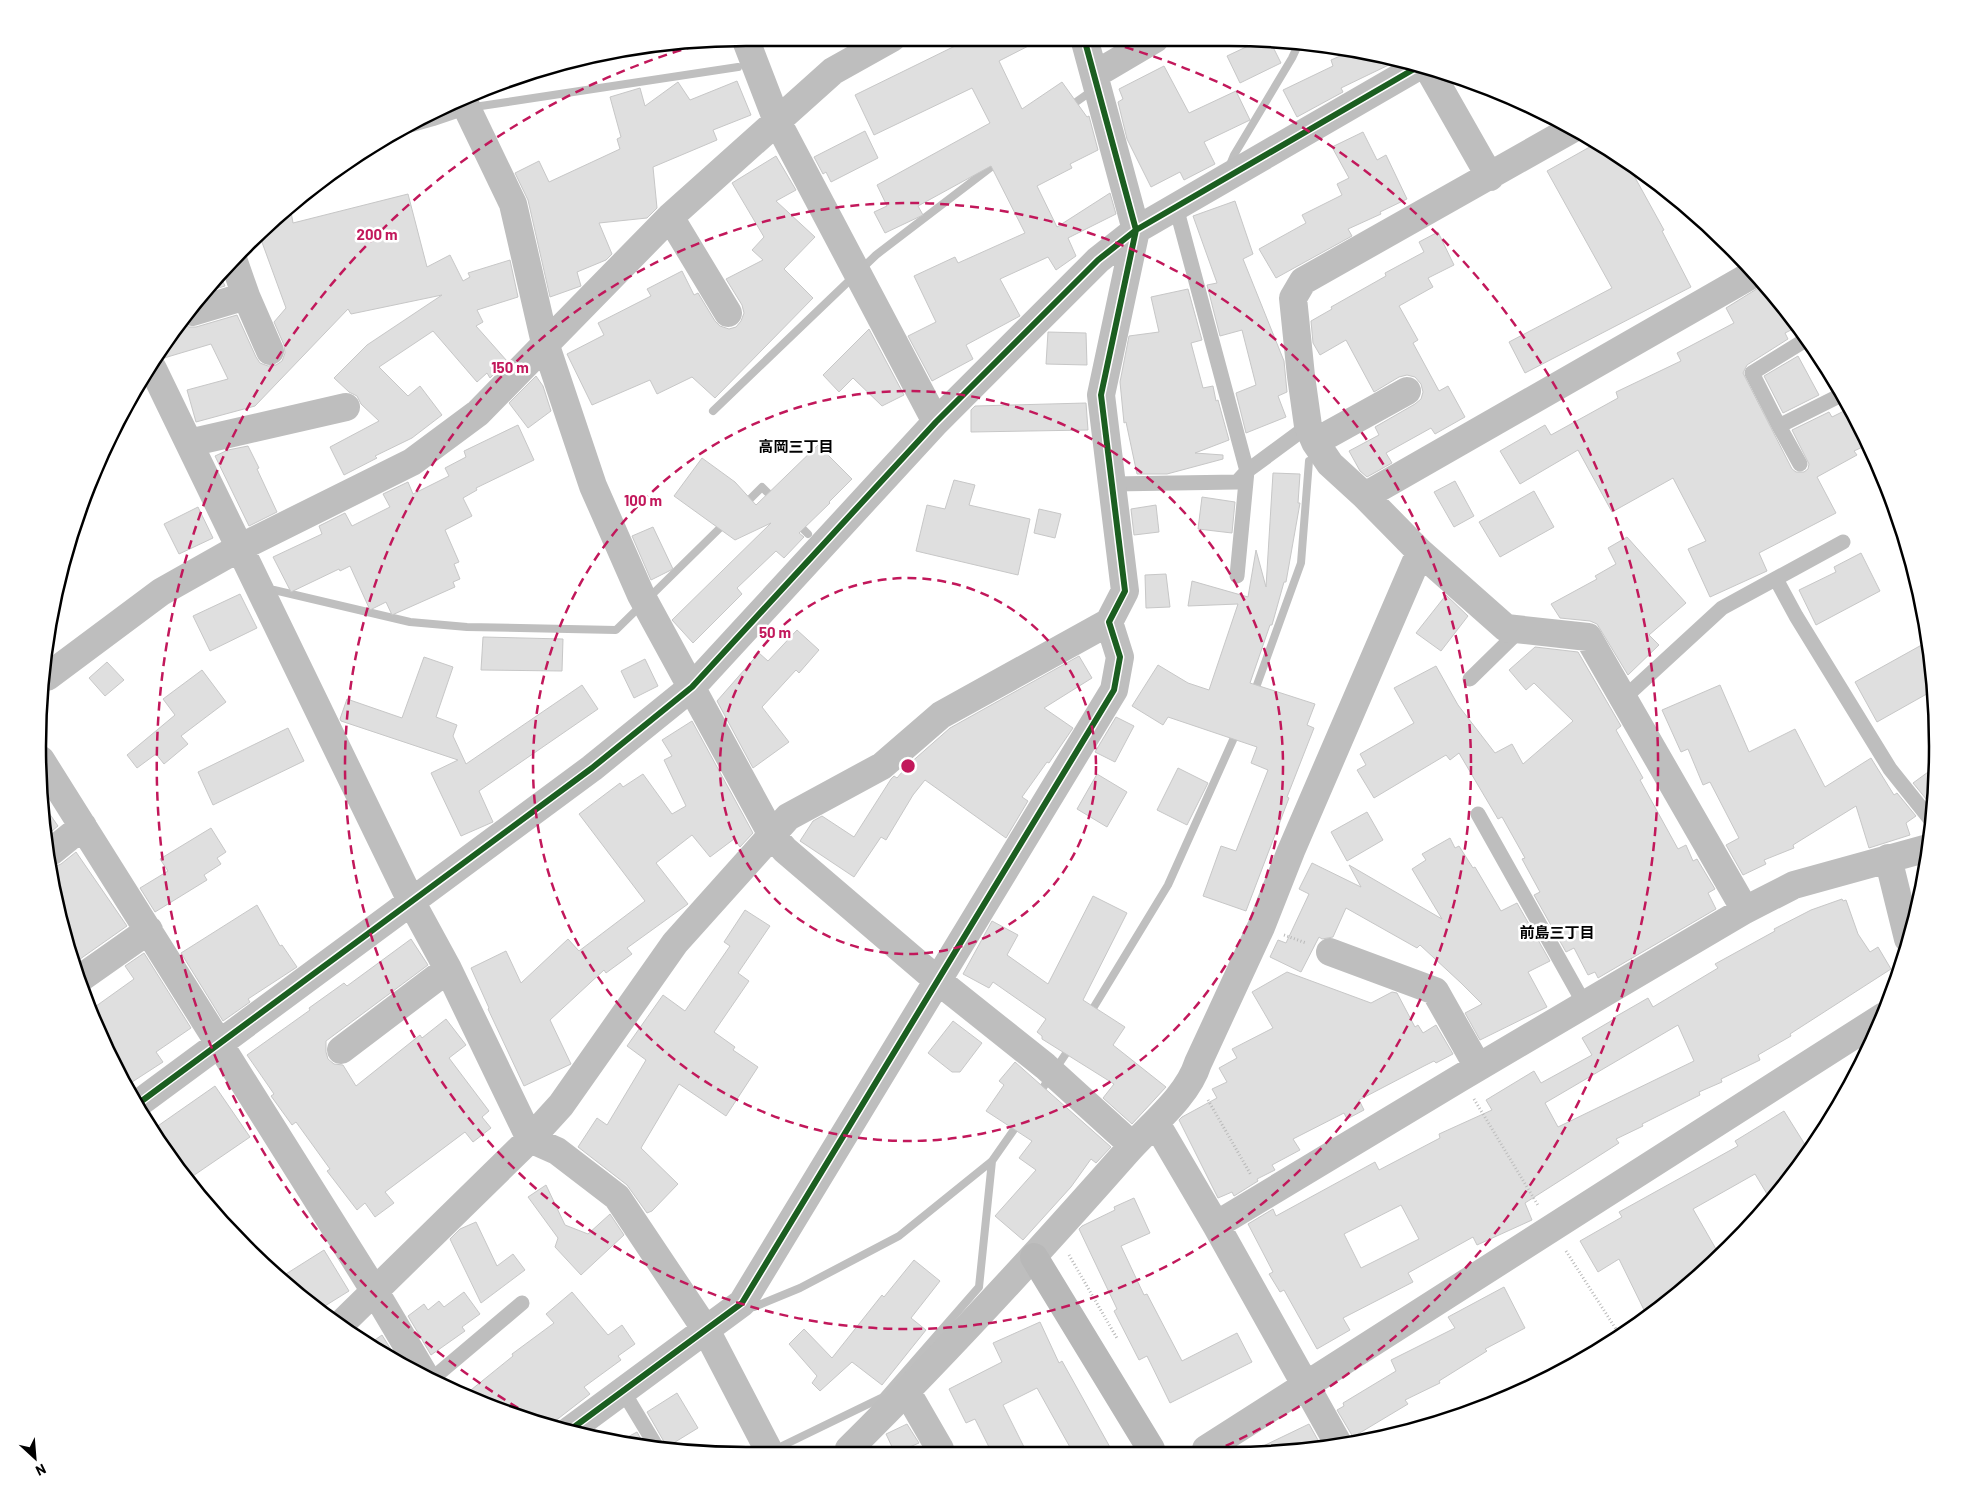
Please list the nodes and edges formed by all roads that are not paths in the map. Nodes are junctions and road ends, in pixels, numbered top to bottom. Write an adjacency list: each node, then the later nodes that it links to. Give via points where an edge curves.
1 (748, 46): 9 (street)
2 (878, 46): 9 (street, via 833,71)
3 (1086, 46): 6 (street)
4 (1143, 46): 6 (street)
5 (1412, 70): 12 (street)
6 (1094, 75): 14 (street)
7 (1433, 77): 11 (street)
8 (466, 106): 20 (street, via 513,204)
9 (777, 121): 13 (street); 27 (street)
10 (1566, 133): 11 (street)
11 (1490, 177): 29 (street, via 1303,281 1293,298 1301,376)
12 (1176, 207): 14 (street); 32 (lane)
13 (670, 217): 19 (street); 20 (street)
14 (1136, 230): 27 (street, via 1098,260); 33 (street, via 1101,395)
15 (236, 267): 17 (street)
16 (1748, 277): 34 (street)
17 (246, 296): 18 (street); 22 (street)
18 (199, 310)
19 (728, 313)
20 (545, 343): 36 (street, via 478,413 412,462); 44 (street, via 593,486 641,595)
21 (1801, 343): 28 (lane, via 1752,373)
22 (270, 350)
23 (155, 372): 30 (street)
24 (1408, 391): 29 (street)
25 (1836, 398): 28 (lane)
26 (346, 407): 30 (street)
27 (936, 422): 44 (street)
28 (1779, 426): 31 (lane)
29 (1312, 434): 32 (lane); 34 (street, via 1330,464)
30 (189, 443): 36 (street)
31 (1800, 464)
32 (1247, 472): 33 (lane, via 1236,482); 38 (lane)
33 (1113, 484): 40 (street, via 1125,591)
34 (1365, 496): 37 (street)
35 (1843, 542): 39 (lane)
36 (239, 548): 42 (street, via 161,592); 54 (street)
37 (1420, 552): 41 (street, via 1506,628); 68 (street, via 1261,927 1194,1076)
38 (1238, 576)
39 (1776, 579): 45 (lane, via 1722,608); 47 (lane, via 1890,769)
40 (1109, 622): 50 (street, via 941,715 882,766 788,817); 61 (street, via 1120,657 1114,690)
41 (1520, 630): 43 (lane); 45 (street, via 1588,637)
42 (50, 675)
43 (1470, 679)
44 (692, 687): 50 (street); 54 (street, via 592,768)
45 (1623, 699): 55 (street)
46 (47, 769): 49 (street)
47 (1925, 813)
48 (1478, 814): 62 (lane)
49 (83, 826): 51 (street); 57 (street)
50 (772, 835): 61 (street, via 785,850); 69 (street, via 675,943 562,1105)
51 (54, 850)
52 (1921, 850): 53 (street)
53 (1888, 858): 55 (street, via 1794,885); 56 (street)
54 (412, 902): 59 (street); 64 (street)
55 (1745, 910): 62 (street)
56 (1905, 927)
57 (149, 930): 60 (street); 64 (street)
58 (1330, 952): 66 (street, via 1435,990)
59 (448, 969): 65 (street); 69 (street)
60 (84, 975)
61 (937, 980): 70 (street, via 1045,1066); 76 (street, via 742,1303)
62 (1585, 1005): 66 (street)
63 (1870, 1025): 79 (street)
64 (219, 1044): 67 (street); 73 (street)
65 (341, 1050)
66 (1469, 1072): 71 (street)
67 (142, 1101)
68 (1156, 1123): 70 (street); 71 (street)
69 (530, 1139): 73 (street); 76 (street, via 557,1151 617,1197)
70 (1132, 1145): 72 (street)
71 (1216, 1225): 79 (street)
72 (1034, 1257): 81 (street); 88 (street)
73 (374, 1290): 75 (street); 77 (street)
74 (522, 1303): 78 (lane)
75 (345, 1320)
76 (706, 1330): 80 (street); 85 (street)
77 (419, 1365)
78 (436, 1375)
79 (1306, 1386): 83 (street); 89 (street)
80 (623, 1391): 82 (street); 84 (lane)
81 (906, 1392): 86 (street); 87 (street)
82 (576, 1425)
83 (1335, 1438)
84 (653, 1441)
85 (767, 1447)
86 (851, 1447)
87 (939, 1447)
88 (1149, 1447)
89 (1211, 1447)

